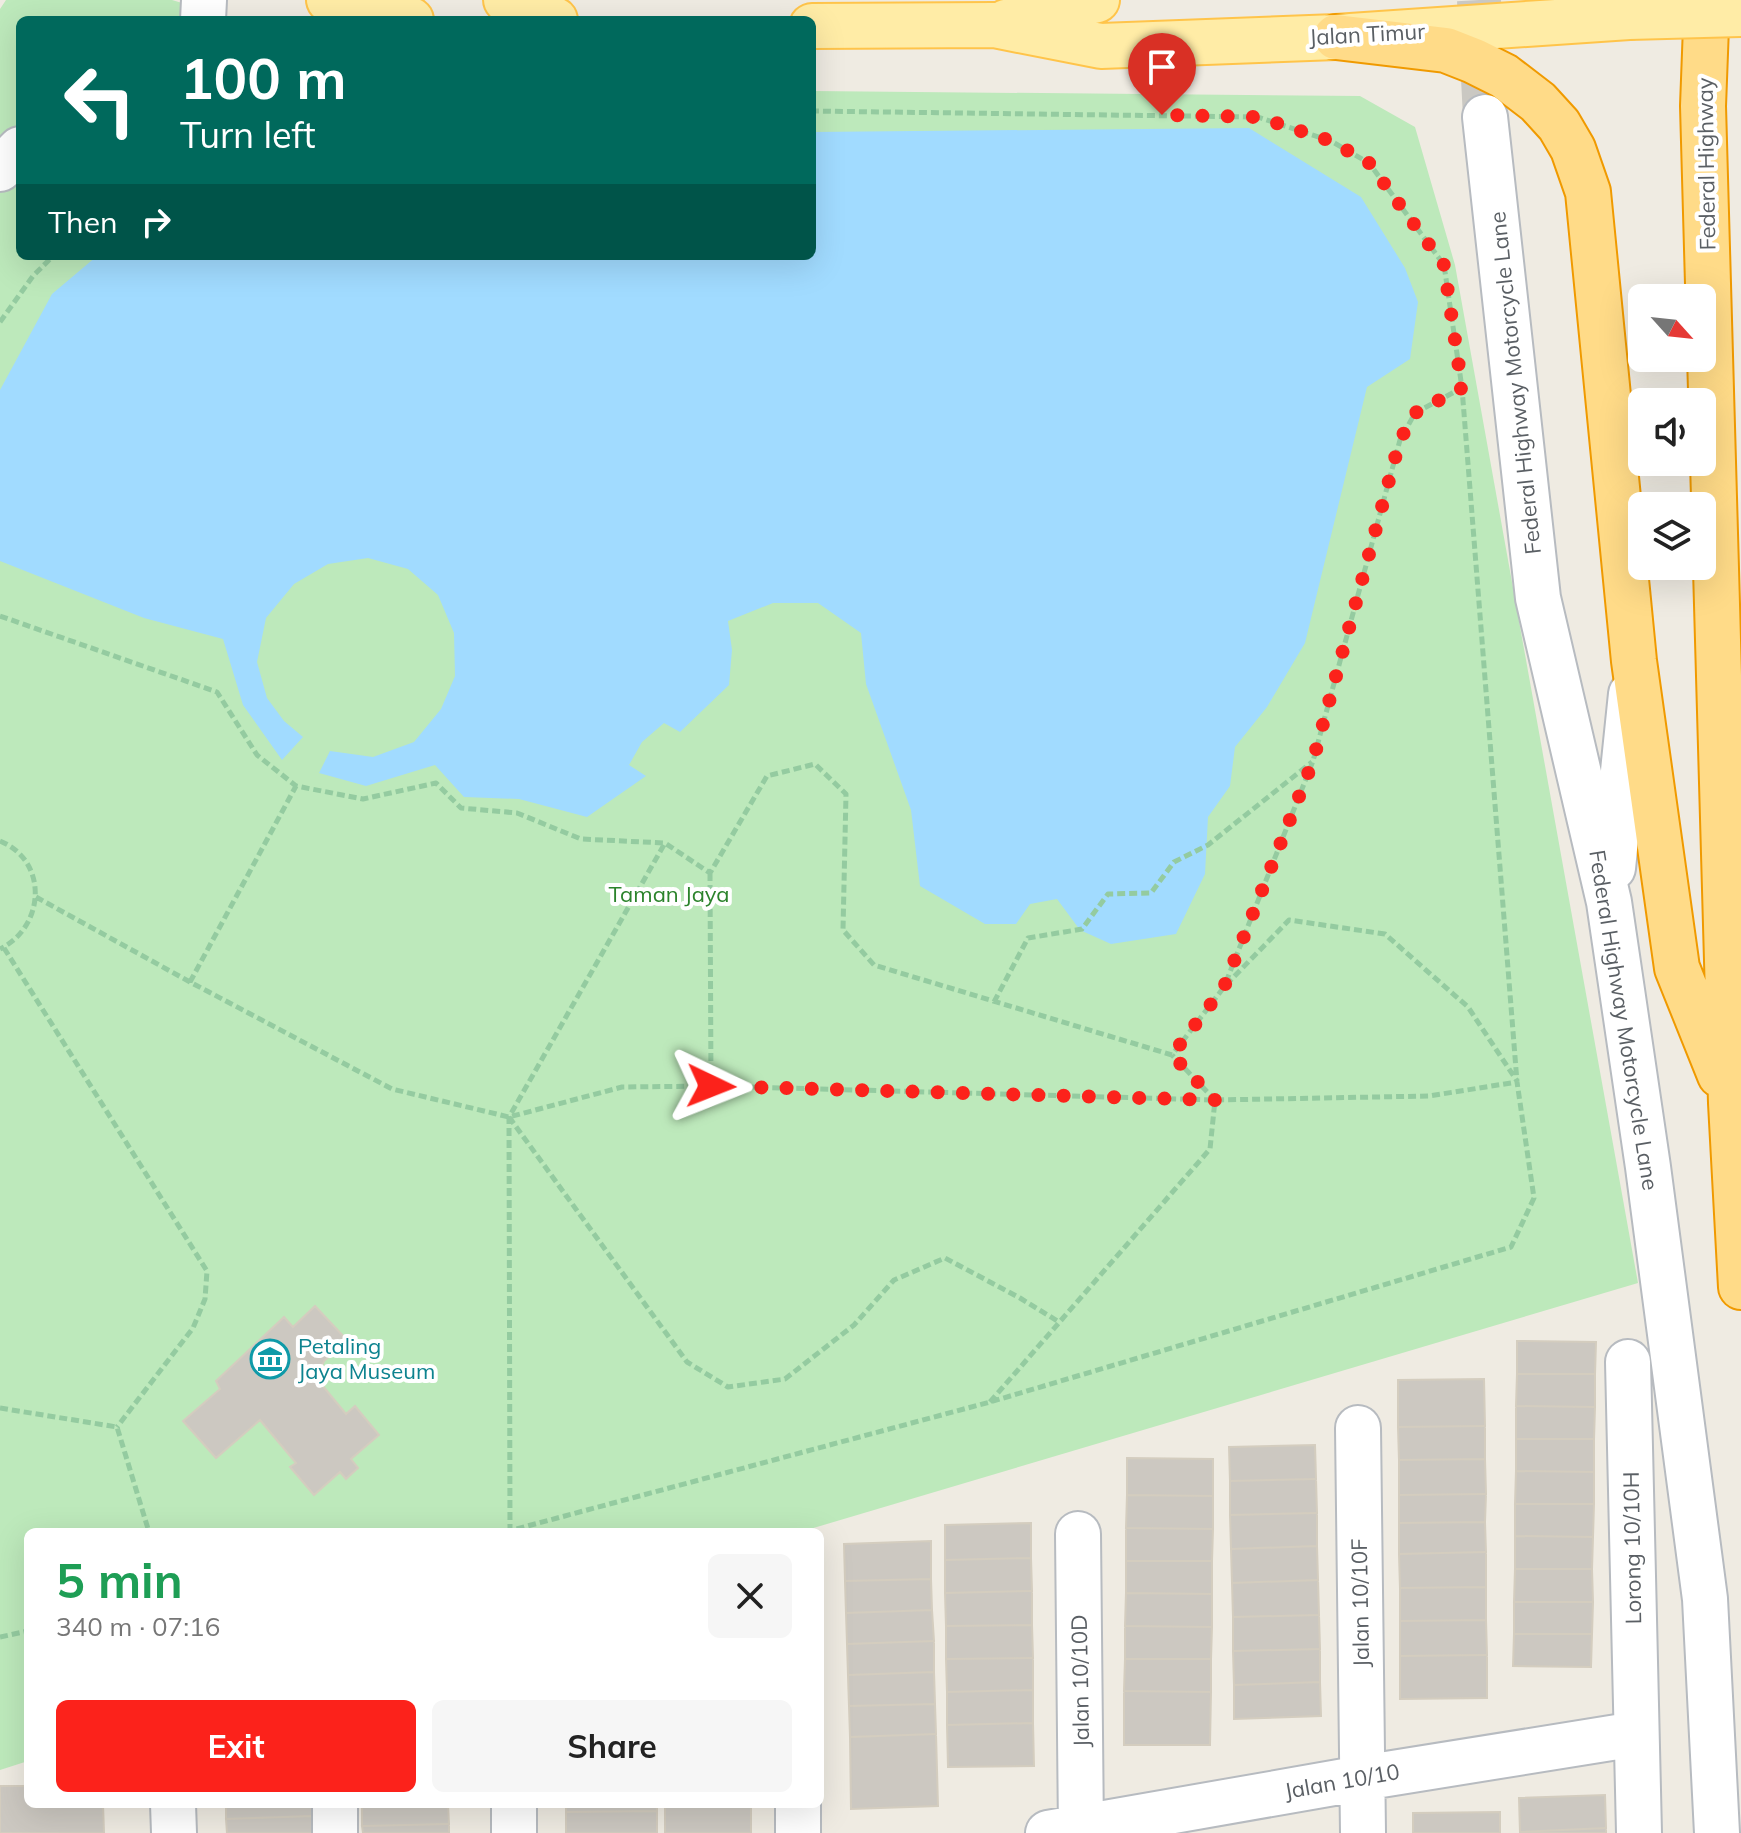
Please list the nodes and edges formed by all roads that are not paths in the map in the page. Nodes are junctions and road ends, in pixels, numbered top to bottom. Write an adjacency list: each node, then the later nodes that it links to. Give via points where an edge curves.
1 (506, 0): 7 (main road)
2 (1097, 0): 8 (main road, Jalan Timur)
3 (1707, 0): 16 (highway, Federal Highway, via 1703,106)
4 (344, 10): 6 (main road)
5 (1741, 14): 10 (main road, Jalan Timur, bridge)
6 (384, 16)
7 (545, 16)
8 (994, 25): 9 (main road, Jalan Timur); 10 (main road, Jalan Timur, via 1101,46)
9 (816, 26)
10 (1336, 37): 14 (highway, via 1446,50 1474,61 1538,102 1573,149 1588,192)
11 (1485, 117): 15 (street, Federal Highway Motorcycle Lane, via 1538,598)
12 (16, 153): 13 (street)
13 (0, 169)
14 (1634, 661): 15 (street); 16 (highway, via 1677,968)
15 (1609, 902): 34 (street, Federal Highway Motorcycle Lane, via 1705,1599)
16 (1731, 1103): 17 (highway, Federal Highway)
17 (1741, 1287)
18 (1628, 1362): 21 (street, Lorong 10/10H)
19 (1358, 1428): 22 (street, Jalan 10/10F)
20 (1078, 1534): 27 (street, Jalan 10/10D)
21 (1636, 1734): 22 (street, Jalan 10/10); 33 (street, Lorong 10/10H)
22 (1362, 1778): 27 (street, Jalan 10/10); 32 (street, Jalan 10/10F)
23 (173, 1808): 28 (street)
24 (335, 1808): 29 (street)
25 (514, 1808): 30 (street)
26 (798, 1808): 31 (street)
27 (1070, 1831)
28 (174, 1833)
29 (335, 1833)
30 (514, 1833)
31 (798, 1833)
32 (1363, 1833)
33 (1639, 1833)
34 (1717, 1833)

